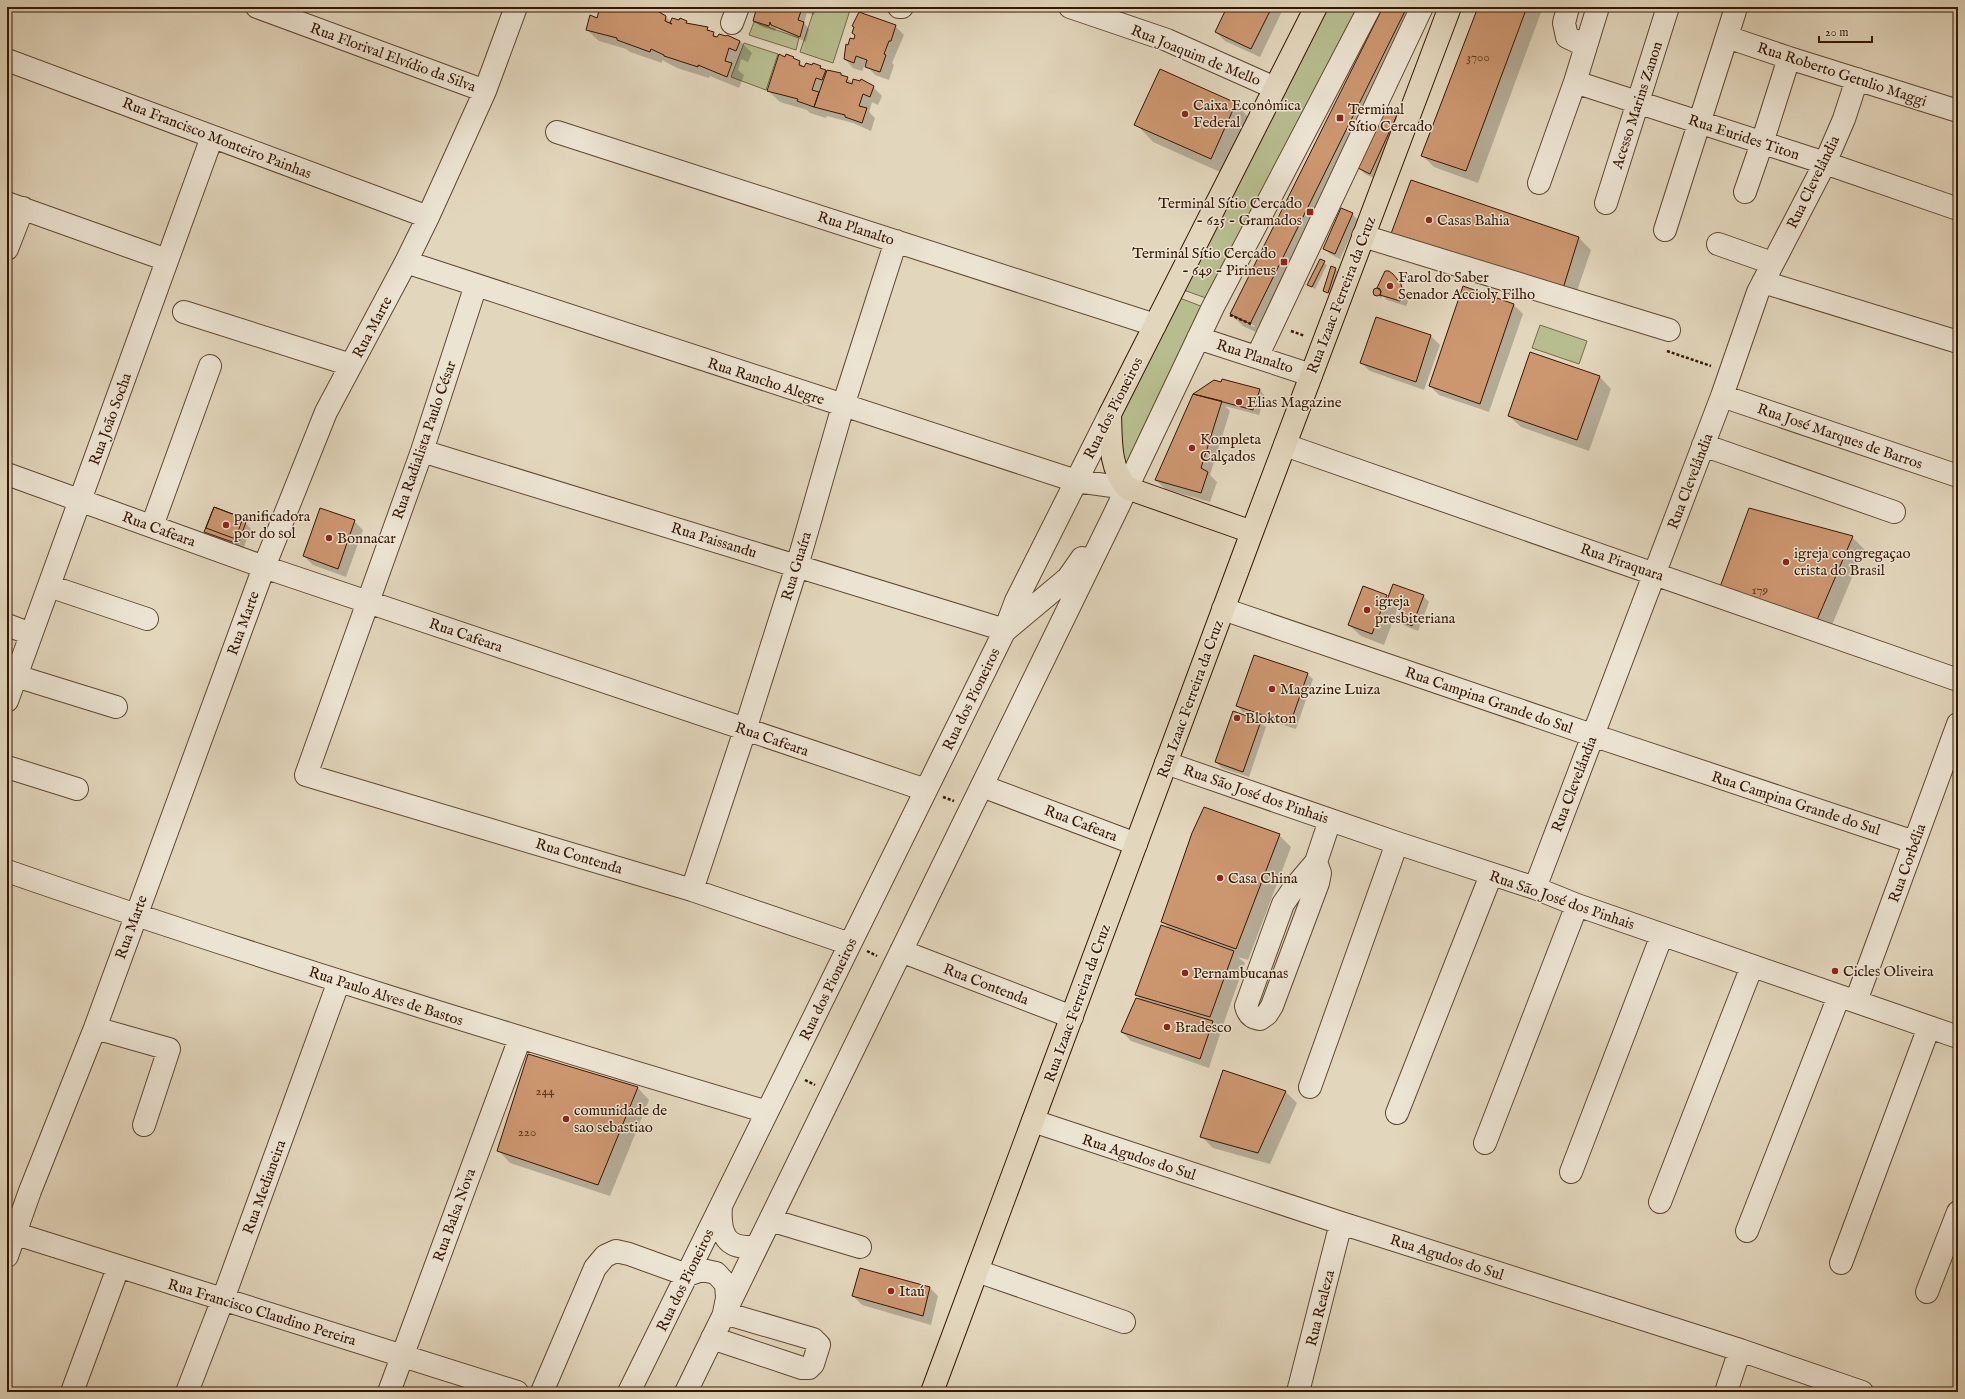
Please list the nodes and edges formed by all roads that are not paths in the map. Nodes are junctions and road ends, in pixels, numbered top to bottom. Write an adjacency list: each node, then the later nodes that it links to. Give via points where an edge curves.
1 (257, 7): 21 (street, Rua Florival Elvídio da Silva)
2 (516, 7): 21 (street, Rua Marte)
3 (899, 7): 4 (street)
4 (902, 7)
5 (1070, 7): 20 (street, Rua Joaquim de Mello, via 1166,40)
6 (1316, 7): 20 (main road, Rua dos Pioneiros)
7 (1370, 7): 48 (street)
8 (1422, 7): 50 (street)
9 (1450, 7): 36 (main road, Rua Izaac Ferreira da Cruz)
10 (1568, 7): 15 (street, via 1564,23 1567,36)
11 (1598, 7): 15 (street)
12 (1668, 7): 22 (street, Acesso Marins Zanon)
13 (1735, 11): 14 (street)
14 (1727, 37): 16 (street, Rua Roberto Getulio Maggi); 24 (street)
15 (1586, 46): 19 (street)
16 (1788, 58): 18 (street, Rua Roberto Getulio Maggi); 27 (street)
17 (7, 60): 26 (street, Rua Francisco Monteiro Painhas)
18 (1857, 79): 23 (street, Rua Roberto Getulio Maggi); 28 (street, Rua Clevelândia, via 1844,119)
19 (1575, 82): 22 (street, Rua Eurides Titon); 29 (street)
20 (1275, 88): 46 (main road, Rua dos Pioneiros)
21 (485, 91): 34 (street, Rua Marte)
22 (1638, 102): 24 (street, Rua Eurides Titon); 31 (street, Acesso Marins Zanon)
23 (1958, 111)
24 (1698, 122): 27 (street, Rua Eurides Titon); 35 (street)
25 (557, 132): 37 (street, Rua Planalto)
26 (212, 136): 34 (street, Rua Francisco Monteiro Painhas); 40 (street, Rua João Socha)
27 (1762, 143): 28 (street, Rua Eurides Titon); 30 (street)
28 (1825, 163): 33 (street, Rua Eurides Titon); 42 (street, Rua Clevelândia)
29 (1539, 183)
30 (1745, 192)
31 (1606, 203)
32 (15, 206): 39 (street); 40 (street)
33 (1958, 209)
34 (428, 217): 41 (street, Rua Marte)
35 (1665, 230)
36 (1363, 236): 47 (street); 53 (main road, Rua Izaac Ferreira da Cruz)
37 (896, 241): 46 (street, Rua Planalto); 55 (street, Rua Guaíra)
38 (1718, 244): 42 (street)
39 (7, 249)
40 (168, 260): 64 (street, Rua João Socha)
41 (406, 262): 44 (street, Rua Rancho Alegre); 51 (street, Rua Marte)
42 (1772, 263): 43 (street, Rua Clevelândia)
43 (1763, 282): 49 (street); 54 (street, Rua Clevelândia)
44 (476, 285): 55 (street, Rua Rancho Alegre); 59 (street, Rua Radialista Paulo César)
45 (184, 312): 51 (street)
46 (1155, 325): 56 (main road, Rua dos Pioneiros)
47 (1669, 330)
48 (1198, 338): 50 (street, Rua Planalto); 63 (street)
49 (1958, 342)
50 (1257, 357): 53 (street, Rua Planalto)
51 (351, 365): 69 (street, Rua Marte, via 326,412)
52 (210, 366): 66 (street)
53 (1311, 375): 57 (main road, Rua Izaac Ferreira da Cruz)
54 (1722, 396): 58 (street, Rua Clevelândia); 61 (street, Rua José Marques de Barros)
55 (842, 406): 62 (street, Rua Rancho Alegre); 68 (street, Rua Guaíra)
56 (1110, 414): 62 (street, Rua dos Pioneiros); 63 (main road, via 1114,467)
57 (1285, 445): 67 (main road, Rua Izaac Ferreira da Cruz); 70 (street, Rua Piraquara)
58 (1703, 445): 65 (street); 70 (street, Rua Clevelândia)
59 (422, 451): 68 (street, Rua Paissandu); 72 (street, Rua Radialista Paulo César)
60 (7, 474): 64 (street, Rua Cafeara)
61 (1958, 476)
62 (1076, 481): 63 (street, Rua Rancho Alegre); 76 (street, Rua dos Pioneiros, via 1016,601)
63 (1127, 488): 67 (main road, Rua Rancho Alegre); 76 (street, via 1068,578); 88 (street)
64 (80, 500): 66 (street, Rua Cafeara); 71 (street, Rua João Socha)
65 (1894, 512)
66 (152, 526): 69 (street, Rua Cafeara)
67 (1252, 532): 73 (main road, Rua Izaac Ferreira da Cruz)
68 (797, 566): 76 (street, Rua Paissandu); 83 (street, Rua Guaíra)
69 (264, 567): 72 (street, Rua Cafeara); 101 (street, Rua Marte)
70 (1654, 574): 79 (street, Rua Piraquara); 84 (street, Rua Clevelândia)
71 (49, 586): 74 (street); 77 (street, Rua João Socha)
72 (367, 602): 83 (street, Rua Cafeara); 87 (street, Rua Radialista Paulo César)
73 (1224, 609): 84 (street, Rua Campina Grande do Sul); 85 (main road, Rua Izaac Ferreira da Cruz)
74 (147, 619)
75 (7, 625): 77 (street)
76 (1005, 630): 90 (street, Rua dos Pioneiros)
77 (31, 634): 78 (street, Rua João Socha)
78 (16, 676): 80 (street, Rua João Socha); 81 (street)
79 (1958, 680)
80 (7, 701)
81 (116, 707)
82 (1958, 724): 92 (street, Rua Corbélia)
83 (745, 730): 90 (street, Rua Cafeara); 99 (street, Rua Guaíra)
84 (1592, 735): 92 (street, Rua Campina Grande do Sul); 98 (street, Rua Clevelândia)
85 (1166, 763): 91 (street, Rua São José dos Pinhais); 94 (main road, Rua Izaac Ferreira da Cruz)
86 (7, 767): 89 (street)
87 (306, 775): 99 (street, Rua Contenda)
88 (982, 786): 94 (street, Rua Cafeara); 104 (street)
89 (77, 789)
90 (926, 790): 103 (street, Rua dos Pioneiros)
91 (1330, 820): 93 (street, Rua São José dos Pinhais); 95 (street)
92 (1914, 842): 107 (street, Rua Corbélia)
93 (1396, 843): 97 (street, Rua São José dos Pinhais); 113 (street)
94 (1136, 844): 108 (main road, Rua Izaac Ferreira da Cruz)
95 (1316, 862): 95 (street, via 1283,904 1246,1006 1248,1013 1254,1018 1260,1019 1272,1006 1318,883 1320,873)
96 (7, 872): 101 (street, Rua Paulo Alves de Bastos)
97 (1491, 875): 98 (street, Rua São José dos Pinhais); 115 (street)
98 (1535, 888): 100 (street, Rua São José dos Pinhais)
99 (692, 890): 103 (street, Rua Contenda)
100 (1577, 905): 102 (street, Rua São José dos Pinhais); 118 (street)
101 (135, 916): 106 (street, Rua Paulo Alves de Bastos); 110 (street, Rua Marte)
102 (1662, 935): 105 (street, Rua São José dos Pinhais); 119 (street)
103 (850, 944): 114 (street, Rua dos Pioneiros)
104 (898, 958): 108 (street, Rua Contenda); 123 (street)
105 (1752, 966): 107 (street, Rua São José dos Pinhais); 120 (street)
106 (340, 982): 112 (street, Rua Paulo Alves de Bastos); 135 (street, Rua Medianeira)
107 (1848, 999): 109 (street, Rua São José dos Pinhais); 125 (street, Rua Corbélia)
108 (1072, 1018): 116 (main road, Rua Izaac Ferreira da Cruz)
109 (1929, 1027): 111 (street, Rua São José dos Pinhais); 130 (street)
110 (95, 1028): 117 (street, via 169,1049); 126 (street, Rua Marte)
111 (1958, 1037)
112 (520, 1038): 114 (street, Rua Paulo Alves de Bastos); 140 (street, Rua Balsa Nova)
113 (1310, 1087)
114 (767, 1112): 121 (street, Rua dos Pioneiros)
115 (1397, 1113)
116 (1033, 1121): 124 (street, Rua Agudos do Sul); 132 (main road, Rua Izaac Ferreira da Cruz)
117 (144, 1125)
118 (1485, 1143)
119 (1571, 1172)
120 (1660, 1202)
121 (721, 1206): 127 (street, via 720,1221 723,1234 732,1244 744,1248); 133 (street, Rua dos Pioneiros)
122 (1958, 1212): 134 (street)
123 (770, 1220): 127 (street); 128 (street)
124 (1341, 1223): 139 (street, Rua Agudos do Sul); 149 (street, Rua Realeza)
125 (1747, 1231)
126 (11, 1233): 129 (street, Rua Marte); 131 (street, Rua Francisco Claudino Pereira)
127 (757, 1246): 136 (street)
128 (860, 1247)
129 (7, 1256)
130 (1841, 1263)
131 (118, 1268): 135 (street, Rua Francisco Claudino Pereira); 141 (street)
132 (977, 1271): 137 (street); 148 (main road, Rua Izaac Ferreira da Cruz)
133 (687, 1275): 136 (street, via 702,1270 716,1273 726,1284); 145 (street, via 629,1254 616,1252 605,1256 595,1268); 146 (street, Rua dos Pioneiros)
134 (1927, 1292)
135 (223, 1299): 140 (street, Rua Francisco Claudino Pereira); 142 (street, Rua Medianeira)
136 (724, 1313): 138 (street); 138 (street, via 812,1339 819,1345 813,1364 809,1368 802,1368)
137 (1124, 1322)
138 (712, 1338): 147 (street)
139 (1740, 1350): 150 (street); 151 (street, Rua Agudos do Sul)
140 (403, 1355): 143 (street, Rua Balsa Nova); 144 (street, Rua Francisco Claudino Pereira)
141 (72, 1392)
142 (186, 1392)
143 (389, 1392)
144 (517, 1392)
145 (542, 1392)
146 (629, 1392)
147 (686, 1392)
148 (932, 1392)
149 (1298, 1392)
150 (1726, 1392)
151 (1862, 1392)

